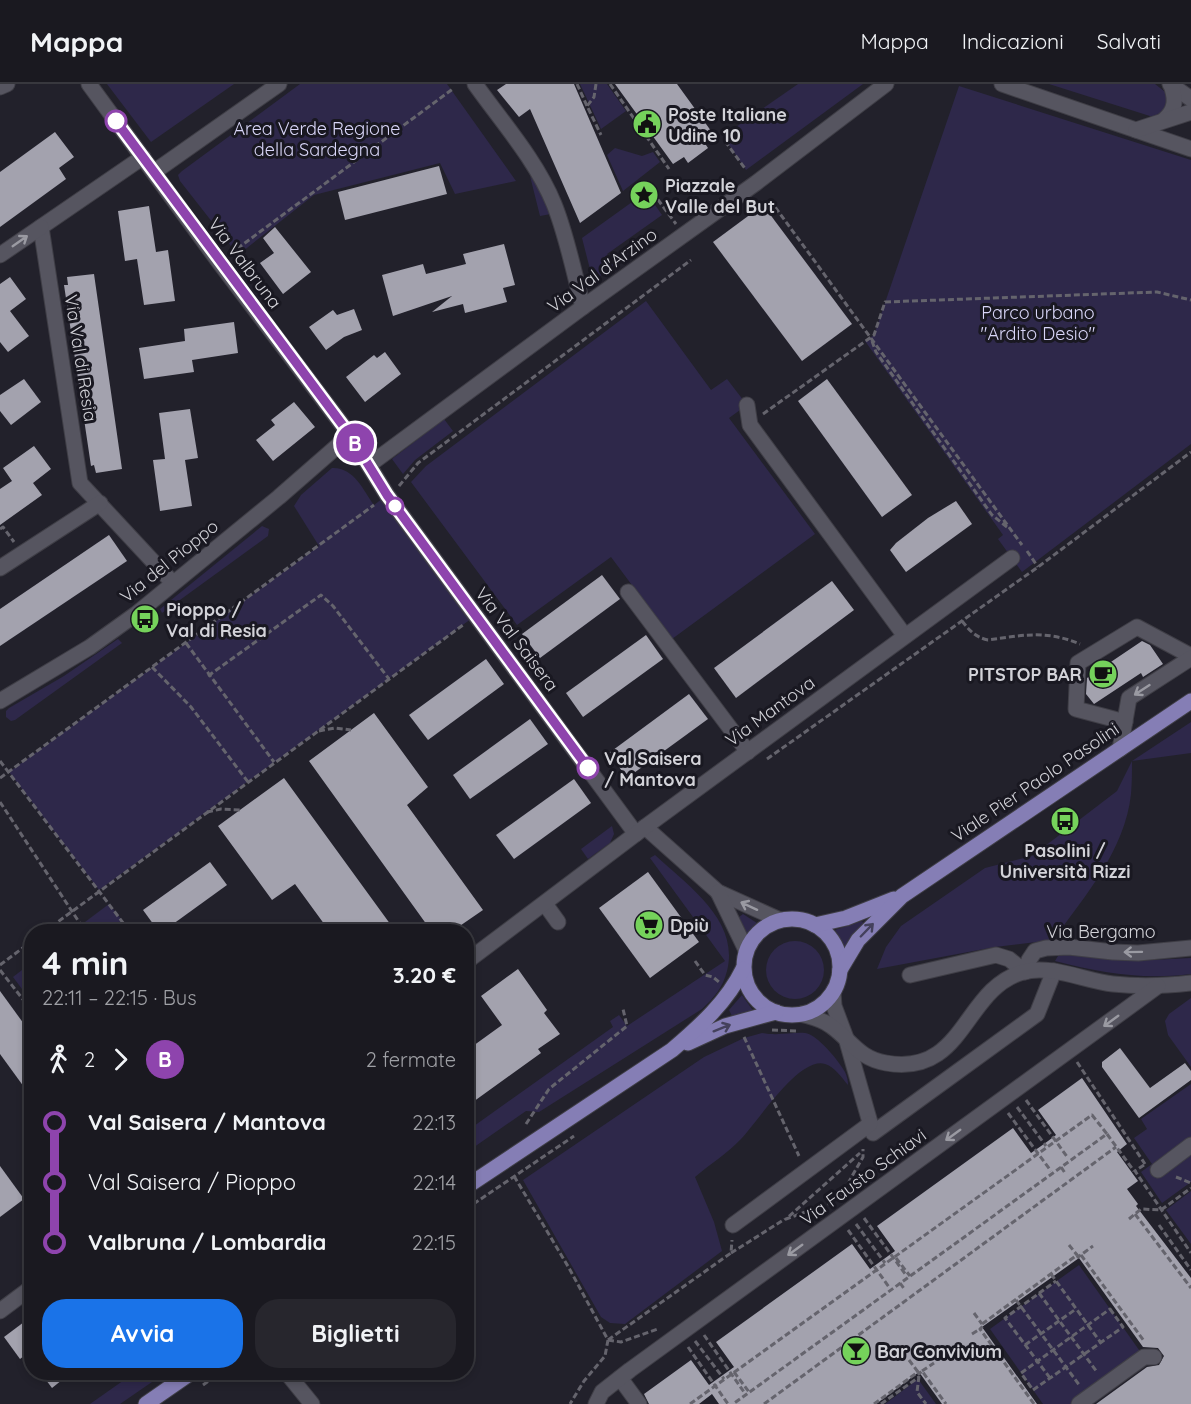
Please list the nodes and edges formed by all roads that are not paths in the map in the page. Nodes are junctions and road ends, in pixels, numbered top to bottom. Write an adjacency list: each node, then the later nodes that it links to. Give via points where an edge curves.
1 (7, 84): 8 (street)
2 (89, 84): 14 (street, Via Valbruna)
3 (279, 84): 15 (street)
4 (475, 84): 18 (street, via 546,188 559,217)
5 (886, 84): 18 (street, Via Val d'Arzino)
6 (1002, 84): 12 (street)
7 (1170, 85): 9 (street); 11 (street, via 1174,106)
8 (0, 87)
9 (1191, 99)
10 (1191, 112): 11 (street)
11 (1162, 122): 12 (street)
12 (1136, 130): 13 (street)
13 (1186, 144)
14 (143, 157): 15 (street, Via Valbruna); 16 (street)
15 (154, 172): 20 (street, Via Valbruna)
16 (41, 227): 17 (street, one-way to 16); 22 (street, Via Val di Resia, via 80,483)
17 (0, 255)
18 (583, 307): 21 (street, Via Val d'Arzino)
19 (747, 405): 27 (street, via 750,424)
20 (350, 435): 21 (street, Via Valbruna); 25 (street, Via del Pioppo)
21 (369, 465): 34 (street, Via Val Saisera, via 468,607)
22 (100, 503): 24 (street); 25 (street, Via Val di Resia)
23 (1012, 558): 27 (street, Via Mantova)
24 (0, 568)
25 (173, 583): 29 (street, Via del Pioppo, via 90,647)
26 (628, 592): 33 (street)
27 (905, 636): 33 (street, Via Mantova)
28 (1191, 657): 31 (street, one-way to 31, via 1129,698); 31 (street, via 1137,627 1078,663 1076,709)
29 (0, 701)
30 (1191, 702): 32 (main road, Viale Pier Paolo Pasolini)
31 (1125, 722): 32 (street)
32 (1120, 749): 36 (main road, Viale Pier Paolo Pasolini)
33 (748, 752): 34 (street, Via Mantova)
34 (641, 831): 35 (street, Via Val Saisera); 37 (street, Via Mantova)
35 (718, 892): 38 (street, one-way to 35); 42 (street)
36 (902, 896): 40 (main road, Viale Pier Paolo Pasolini, via 846,918); 45 (main road, Viale Pier Paolo Pasolini, one-way to 36, via 858,940)
37 (545, 904): 39 (street); 43 (street, Via Mantova)
38 (780, 920): 40 (main road, via 795,919); 42 (main road, via 764,927)
39 (558, 922)
40 (814, 925): 45 (main road, via 832,941)
41 (1191, 948): 47 (street, Via Bergamo, one-way to 47, via 1138,953 1046,948 1035,951)
42 (746, 950): 44 (main road)
43 (474, 956)
44 (743, 969): 52 (main road, via 752,995); 55 (main road, via 727,997)
45 (840, 970): 51 (main road)
46 (1054, 971): 47 (street); 50 (street, via 1089,980); 56 (street, via 1036,1014 873,1133)
47 (1025, 972): 48 (street, via 1009,959 996,955); 54 (street, via 992,990 952,1043 927,1059 906,1064 878,1061 863,1055)
48 (910, 975)
49 (1191, 983): 50 (street)
50 (1158, 986): 64 (street, Via Fausto Schiavi, one-way to 64)
51 (832, 992): 53 (main road, via 818,1007); 54 (street)
52 (776, 1012): 53 (main road); 55 (main road, one-way to 52, via 725,1026)
53 (801, 1014): 54 (street, via 829,1024)
54 (846, 1038): 56 (street)
55 (672, 1050): 59 (main road)
56 (866, 1127): 60 (street)
57 (1191, 1145): 58 (street)
58 (1158, 1170)
59 (474, 1182)
60 (733, 1225)
61 (24, 1293): 62 (street)
62 (0, 1311)
63 (1154, 1357): 67 (street, via 1144,1358)
64 (620, 1378): 70 (street, Via Fausto Schiavi, via 602,1392); 71 (street)
65 (180, 1380): 68 (main road)
66 (292, 1380): 69 (street)
67 (1083, 1401)
68 (146, 1404)
69 (312, 1404)
70 (596, 1404)
71 (639, 1404)

